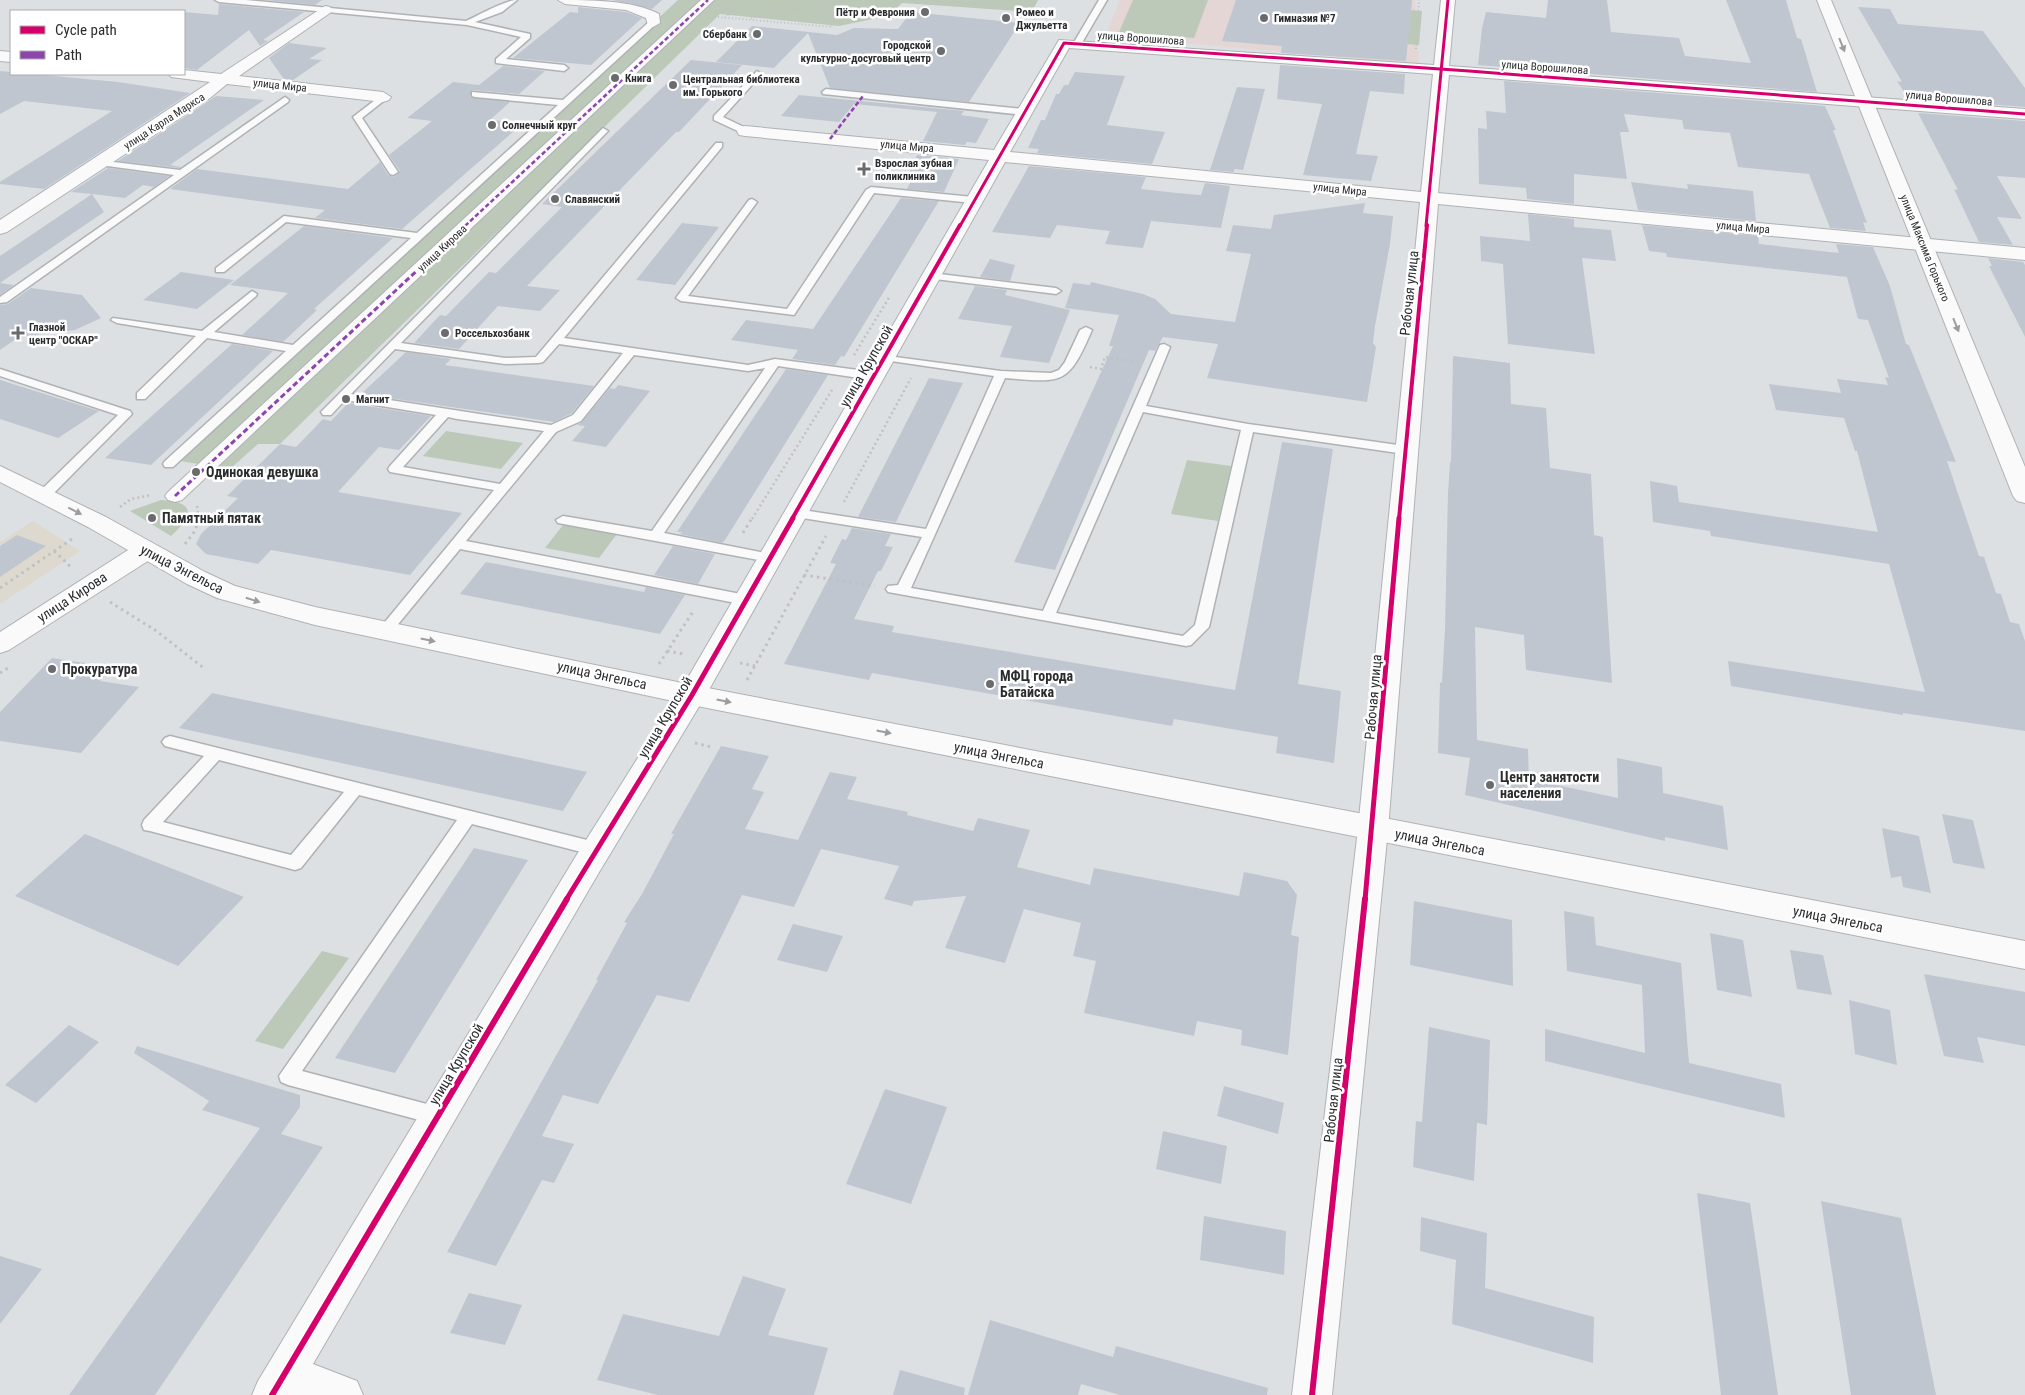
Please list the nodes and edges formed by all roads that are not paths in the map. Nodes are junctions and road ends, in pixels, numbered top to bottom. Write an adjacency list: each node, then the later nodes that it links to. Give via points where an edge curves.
1 (219, 0): 8 (lane)
2 (513, 0): 10 (lane, via 499,10)
3 (565, 0): 11 (street, via 634,7 651,13)
4 (708, 0): 71 (street, улица Кирова)
5 (1103, 0): 12 (lane)
6 (1448, 0): 14 (street, Рабочая улица)
7 (1824, 0): 22 (street, улица Максима Горького, one-way to 22)
8 (240, 1): 9 (lane)
9 (325, 10): 10 (lane); 17 (street, улица Карла Маркса)
10 (467, 23): 13 (lane, via 527,36 499,61)
11 (653, 23): 23 (lane, улица Кирова)
12 (1071, 44): 14 (street, улица Ворошилова); 24 (street, улица Крупской)
13 (564, 68)
14 (1428, 70): 22 (street, улица Ворошилова); 33 (street, Рабочая улица)
15 (757, 74): 26 (lane, улица Мира, via 717,118)
16 (185, 75): 17 (street, улица Мира)
17 (224, 78): 20 (street, улица Мира); 30 (street, улица Карла Маркса, via 204,95)
18 (826, 92): 24 (lane)
19 (475, 94): 23 (lane)
20 (383, 96): 31 (lane, via 357,117)
21 (285, 100): 32 (lane)
22 (1866, 101): 25 (street, улица Ворошилова); 38 (street, улица Максима Горького)
23 (564, 103): 37 (lane, улица Кирова)
24 (1024, 112): 29 (street, улица Крупской)
25 (2025, 114)
26 (745, 130): 29 (street, улица Мира)
27 (603, 131): 49 (lane)
28 (719, 145): 48 (lane)
29 (1000, 154): 33 (street, улица Мира); 34 (street, улица Крупской)
30 (100, 162): 32 (lane); 36 (street, улица Карла Маркса)
31 (393, 172)
32 (183, 173): 44 (lane)
33 (1429, 198): 38 (street, улица Мира); 66 (street, Рабочая улица)
34 (974, 200): 35 (lane, via 871,190 790,313 681,298); 41 (street, улица Крупской)
35 (752, 202)
36 (0, 228)
37 (419, 236): 40 (lane, via 284,219); 51 (lane, улица Кирова)
38 (1923, 244): 39 (street, улица Мира); 72 (street, улица Максима Горького, one-way to 72)
39 (2025, 254)
40 (220, 270)
41 (930, 276): 42 (lane); 55 (street, улица Крупской)
42 (1056, 291)
43 (252, 294): 47 (lane)
44 (3, 300)
45 (117, 320): 47 (lane)
46 (1086, 330): 58 (lane, via 1062,374 1052,377)
47 (204, 335): 51 (lane); 59 (lane)
48 (556, 340): 52 (lane); 53 (lane, via 539,360)
49 (392, 345): 53 (lane); 60 (lane)
50 (1164, 347): 61 (lane)
51 (295, 350): 67 (lane, улица Кирова)
52 (631, 351): 54 (lane, via 748,368); 65 (lane, via 577,418)
53 (506, 361): 57 (lane)
54 (775, 362): 55 (lane, via 843,372); 76 (lane)
55 (879, 367): 58 (lane); 73 (street, улица Крупской)
56 (0, 372): 70 (lane, via 126,414)
57 (495, 372)
58 (1001, 374): 75 (lane)
59 (141, 396)
60 (342, 396): 62 (lane); 63 (lane)
61 (1139, 408): 64 (lane); 82 (lane)
62 (327, 412)
63 (455, 412): 65 (lane); 69 (lane, via 394,469)
64 (1248, 428): 66 (lane); 82 (lane, via 1202,627 1186,641)
65 (552, 429): 69 (lane)
66 (1405, 450): 91 (street, Рабочая улица)
67 (169, 464)
68 (0, 473): 70 (street, улица Энгельса)
69 (503, 488): 77 (lane)
70 (44, 495): 78 (street, улица Энгельса, one-way to 78)
71 (175, 496)
72 (2025, 496)
73 (796, 513): 75 (lane); 79 (street, улица Крупской)
74 (563, 520): 76 (lane)
75 (930, 534): 82 (lane, via 898,590)
76 (655, 536): 79 (lane)
77 (457, 544): 81 (lane); 84 (lane)
78 (136, 545): 80 (street, улица Кирова); 84 (street, улица Энгельса, one-way to 84, via 226,592)
79 (770, 558): 81 (street, улица Крупской)
80 (84, 579): 83 (street, улица Кирова); 85 (street, улица Кирова)
81 (746, 600): 86 (street, улица Крупской)
82 (1048, 615)
83 (0, 624)
84 (385, 631): 86 (street, улица Энгельса, one-way to 86)
85 (0, 644)
86 (692, 695): 91 (street, улица Энгельса, one-way to 91); 92 (street, улица Крупской)
87 (170, 742): 88 (lane)
88 (216, 754): 89 (lane); 89 (lane, via 150,825 294,863)
89 (356, 789): 90 (lane)
90 (468, 817): 92 (lane); 94 (lane, via 288,1076)
91 (1373, 829): 93 (street, улица Энгельса); 97 (street, Рабочая улица)
92 (597, 850): 94 (street, улица Крупской)
93 (2025, 955)
94 (438, 1116): 95 (street, улица Крупской)
95 (278, 1385): 96 (street)
96 (343, 1395)
97 (1312, 1395)

